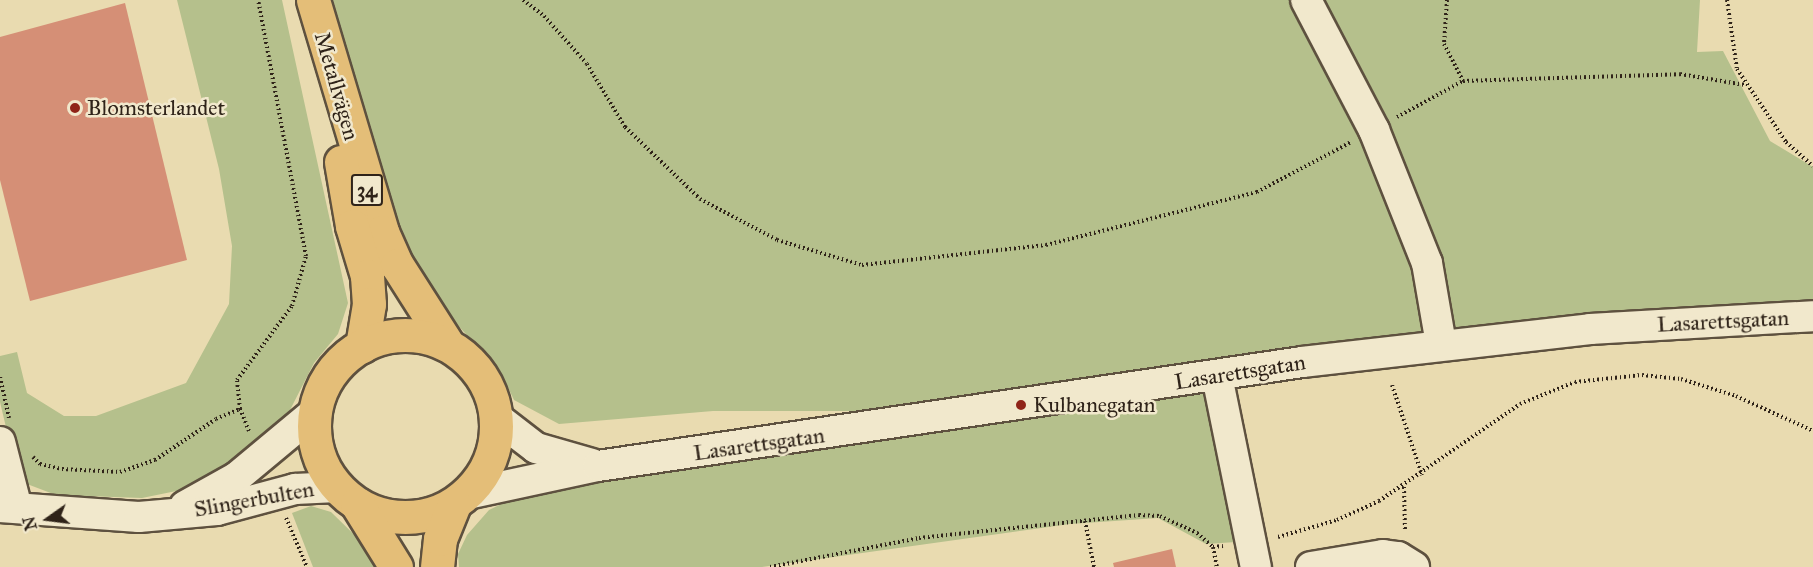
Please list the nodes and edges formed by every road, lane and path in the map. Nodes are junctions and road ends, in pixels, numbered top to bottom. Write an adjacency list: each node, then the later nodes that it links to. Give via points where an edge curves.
1 (258, 0): 21 (path, via 306,255 292,306 237,380 240,409 216,419 155,460 120,472 48,467)
2 (523, 0): 9 (path, via 544,16 587,64 625,127 700,200 777,240 862,265 1046,245 1257,192)
3 (1306, 0): 9 (street)
4 (1447, 0): 7 (path, via 1444,44)
5 (1727, 0): 8 (path, via 1735,60)
6 (315, 11): 12 (main road, Metallvägen / 34, via 382,232 403,275); 14 (main road, Metallvägen / 34, via 348,205 367,276 369,304)
7 (1463, 81): 8 (path, via 1680,74); 9 (path)
8 (1745, 85): 10 (path, via 1786,142)
9 (1374, 130): 13 (street, via 1427,263)
10 (1813, 166)
11 (1813, 316): 13 (street, Lasarettsgatan, via 1590,329)
12 (448, 345): 14 (main road, 34, via 405,334); 19 (main road, 34, via 482,375)
13 (1441, 345): 15 (street, Lasarettsgatan)
14 (362, 346): 18 (main road, 34, via 336,367 319,396)
15 (1217, 376): 22 (street, Lasarettsgatan); 32 (street)
16 (0, 377): 21 (path)
17 (1392, 385): 23 (path)
18 (315, 412): 25 (main road, 34, via 315,444 327,474); 29 (street, Slingerbulten, via 237,477)
19 (497, 418): 22 (street, Lasarettsgatan, via 536,448); 26 (main road, 34, via 497,435 487,468)
20 (1813, 430): 23 (path, via 1709,386 1662,376 1604,378 1538,394)
21 (13, 440): 27 (street)
22 (598, 466): 26 (street, Lasarettsgatan)
23 (1422, 475): 24 (path)
24 (1404, 487): 32 (path); 33 (path)
25 (347, 495): 26 (main road, via 405,518 422,516); 29 (street, Slingerbulten, via 295,489 217,510); 35 (main road, 34)
26 (460, 499): 36 (main road, 34, via 440,539)
27 (8, 508): 29 (street, Slingerbulten, via 139,517)
28 (283, 511): 34 (path)
29 (172, 513)
30 (1085, 521): 31 (path, via 1160,516 1197,533); 37 (path, via 918,538); 38 (path)
31 (1213, 547): 32 (path); 39 (path)
32 (1254, 555)
33 (1410, 564): 40 (street, via 1383,555)
34 (307, 567)
35 (396, 567)
36 (438, 567)
37 (771, 567)
38 (1094, 567)
39 (1217, 567)
40 (1311, 567)

